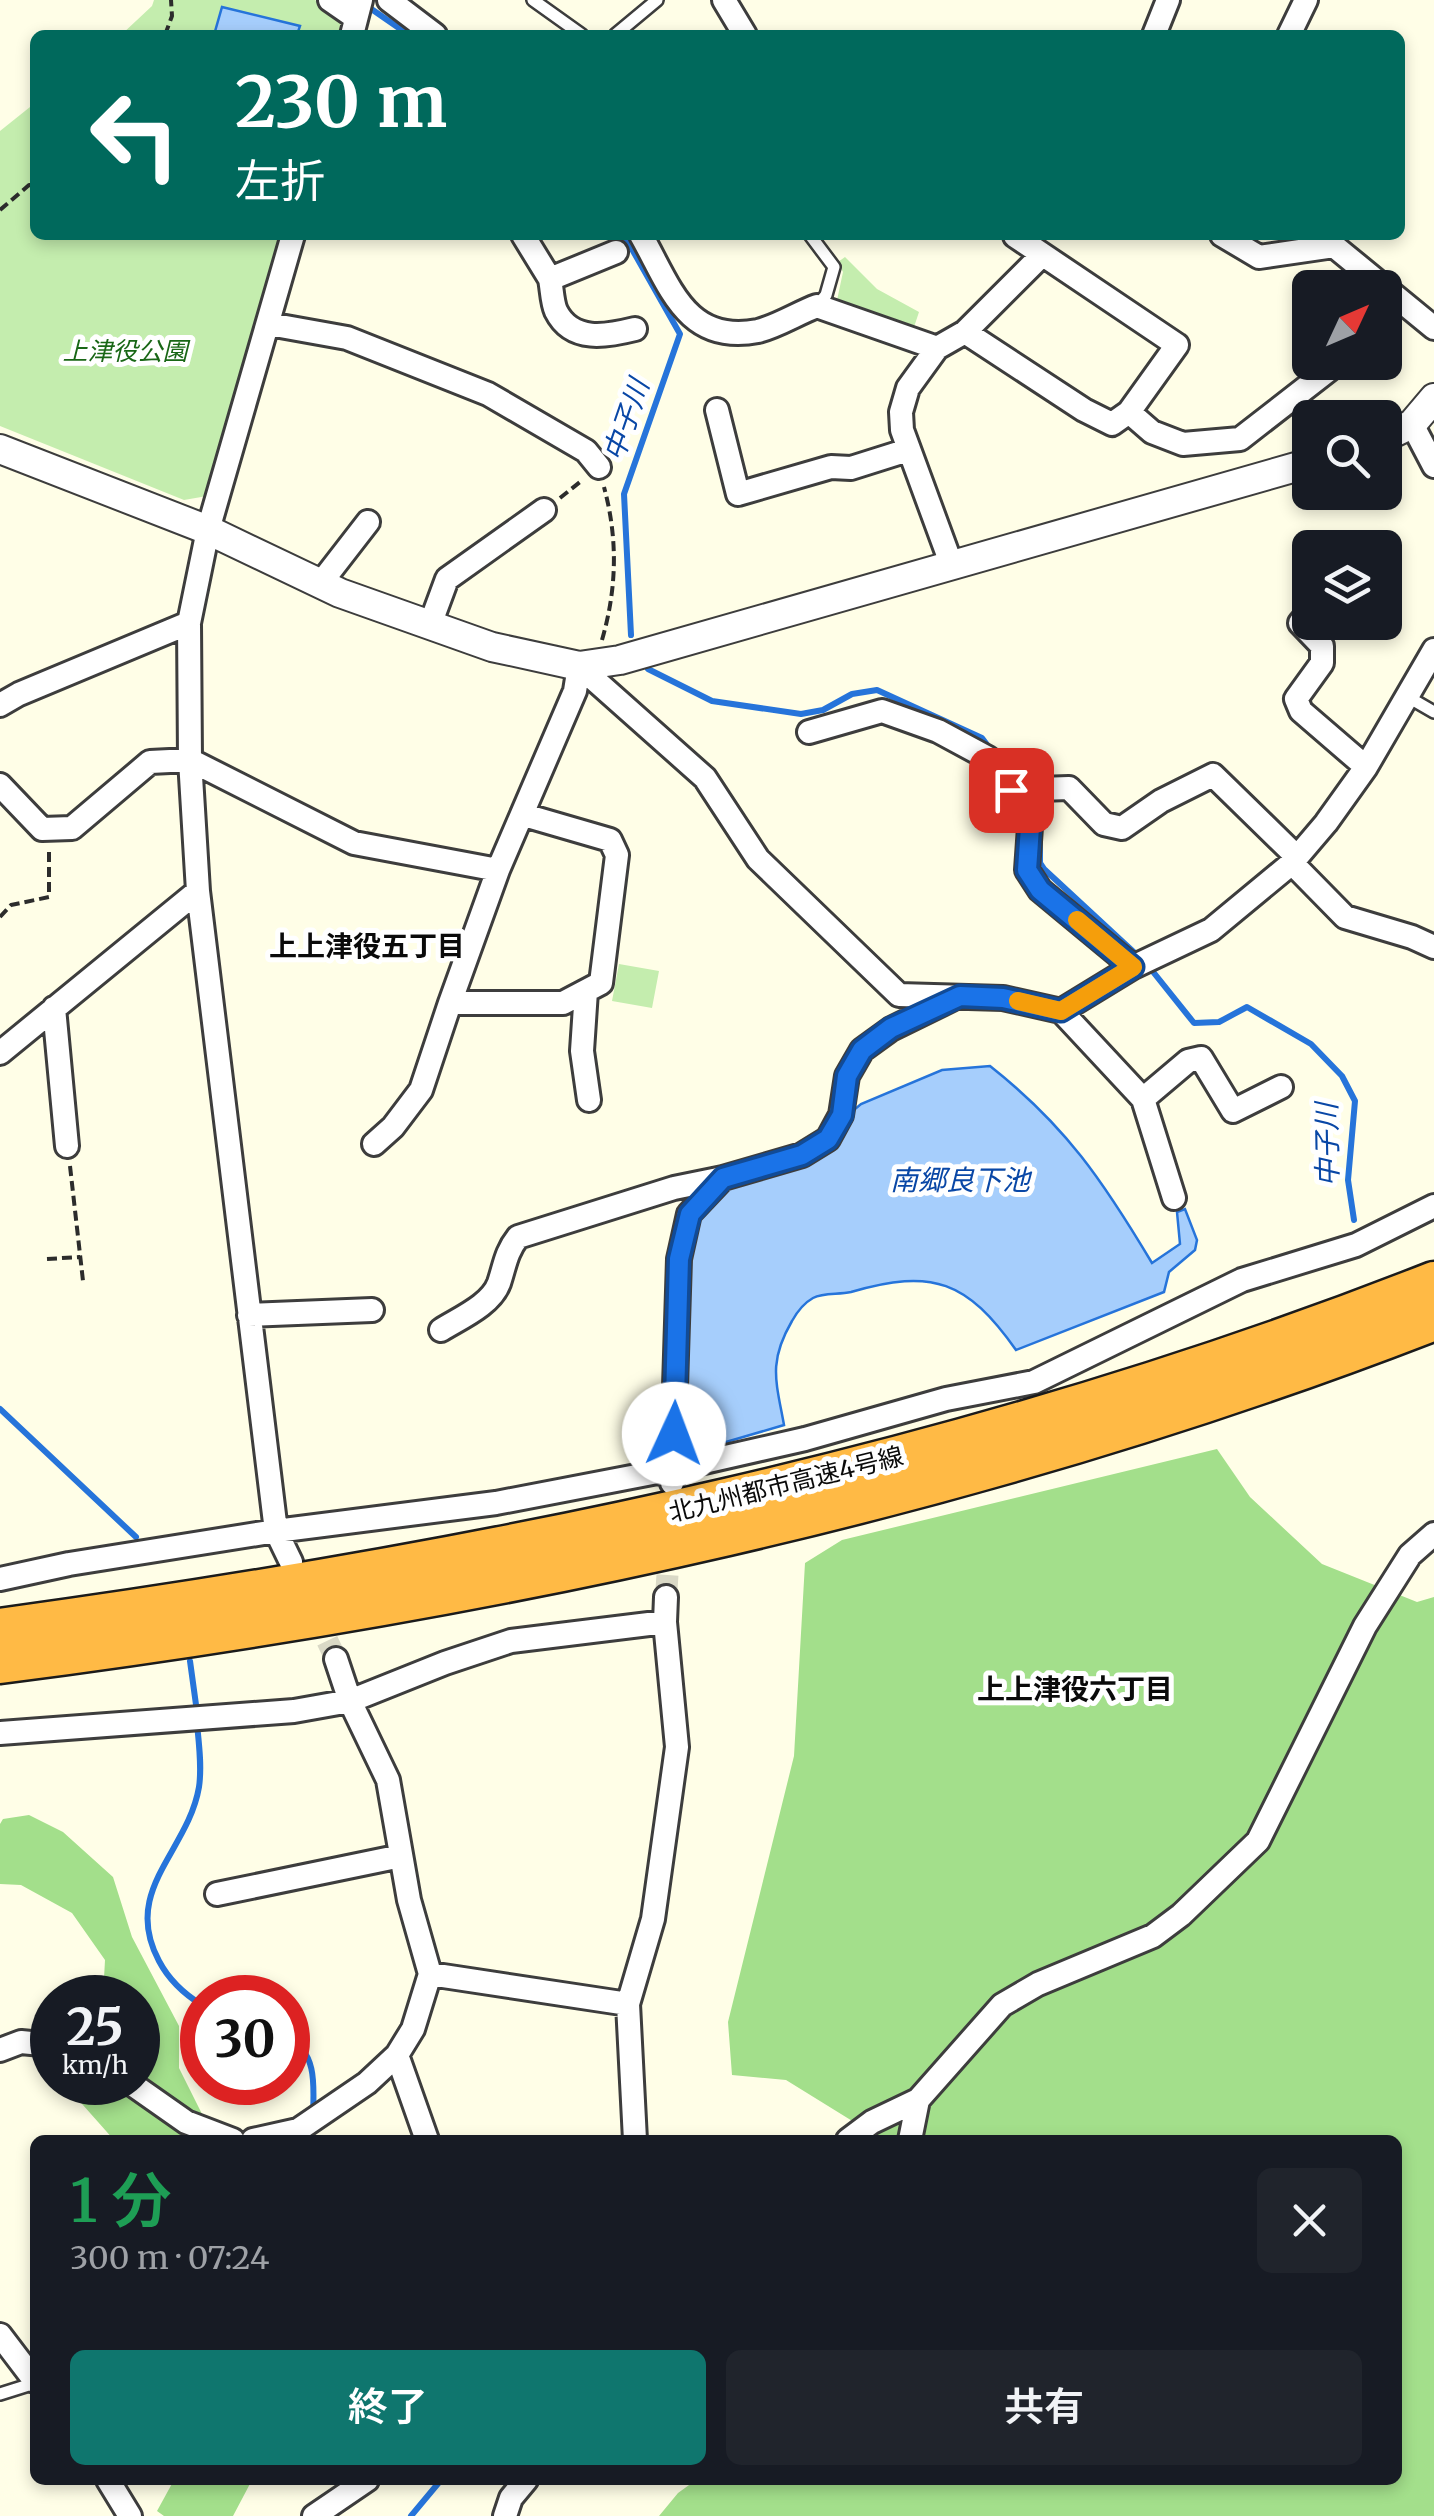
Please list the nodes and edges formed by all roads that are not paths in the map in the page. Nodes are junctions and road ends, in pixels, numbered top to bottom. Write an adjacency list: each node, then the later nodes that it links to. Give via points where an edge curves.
1 (330, 0): 8 (street)
2 (388, 0): 9 (street)
3 (533, 0): 10 (lane)
4 (656, 0): 11 (lane)
5 (724, 0): 12 (street)
6 (1168, 0): 13 (street)
7 (1306, 0): 14 (street)
8 (357, 16)
9 (428, 30)
10 (575, 30)
11 (621, 30)
12 (742, 30)
13 (1156, 30)
14 (1291, 30)
15 (292, 240): 26 (street)
16 (526, 240): 24 (street)
17 (644, 240): 25 (street, via 682,307 696,322 726,334 762,330)
18 (814, 240): 25 (lane, via 834,267)
19 (1019, 240): 23 (street)
20 (1230, 240): 21 (street, via 1259,257)
21 (1331, 240): 27 (street)
22 (616, 252): 24 (street)
23 (1041, 256): 29 (street); 34 (street, via 1177,345)
24 (550, 279): 28 (street, via 556,311 572,329 599,338)
25 (817, 306): 30 (street)
26 (269, 324): 40 (street, via 348,338 488,394 586,451); 44 (street)
27 (1434, 328)
28 (635, 329)
29 (965, 332): 30 (street); 34 (street, via 1112,424)
30 (936, 348): 38 (street, via 908,388 901,412)
31 (1316, 380): 34 (street, via 1240,439 1183,444 1152,432)
32 (1434, 398): 35 (street)
33 (717, 410): 38 (street, via 738,494)
34 (1129, 412)
35 (1412, 424): 36 (street); 39 (street)
36 (1402, 429)
37 (0, 448): 44 (street)
38 (908, 450): 45 (street)
39 (1434, 466)
40 (599, 467)
41 (1292, 468): 45 (street)
42 (544, 510): 48 (street, via 447,578)
43 (368, 522): 46 (street)
44 (208, 530): 46 (street); 47 (street)
45 (952, 566): 51 (street)
46 (320, 584): 48 (street)
47 (189, 623): 53 (street); 56 (street)
48 (430, 625): 51 (street, via 492,647)
49 (1316, 640): 57 (street, via 1322,662 1296,699 1301,711)
50 (1434, 650): 52 (street)
51 (587, 665): 60 (street); 67 (street, via 705,778 758,859 899,995)
52 (1408, 697): 54 (lane); 57 (street)
53 (0, 705)
54 (1434, 712)
55 (810, 732): 59 (street, via 882,711 938,730 988,758)
56 (190, 760): 58 (street, via 150,762 72,828 42,830); 62 (street, via 354,843); 63 (street)
57 (1366, 767): 61 (street)
58 (0, 785)
59 (1011, 790): 61 (street, via 1069,788 1104,824 1122,828 1213,775); 65 (street, via 1030,827 1027,870 1040,890)
60 (524, 815): 62 (street); 66 (street, via 610,840 617,855 601,983)
61 (1294, 860): 64 (street, via 1346,917); 65 (street, via 1210,930)
62 (498, 870): 68 (street)
63 (198, 892): 69 (street); 82 (street)
64 (1434, 947)
65 (1133, 967): 70 (street)
66 (586, 991): 68 (street, via 563,1003); 74 (street, via 582,1051)
67 (960, 996): 70 (street); 77 (street, via 891,1028 862,1050 828,1139 802,1155)
68 (450, 1002): 75 (street, via 421,1090)
69 (54, 1008): 71 (street); 76 (street)
70 (1061, 1011): 73 (street)
71 (0, 1053)
72 (1281, 1086): 73 (street, via 1233,1111 1202,1058 1188,1061)
73 (1143, 1099): 78 (street)
74 (589, 1100)
75 (374, 1144)
76 (67, 1146)
77 (723, 1178): 84 (street, via 518,1237 506,1253 498,1287); 85 (street, via 690,1214 679,1259)
78 (1174, 1198)
79 (1434, 1206): 85 (street, via 1356,1245 1242,1280 1034,1382 946,1399)
80 (1434, 1282): 92 (highway, 北九州都市高速4号線, via 1156,1382 744,1496 518,1546)
81 (372, 1310): 82 (street)
82 (249, 1315): 86 (street)
83 (1434, 1320): 94 (highway, 北九州都市高速4号線, via 1202,1405 1022,1460 700,1542 363,1611)
84 (441, 1330)
85 (673, 1476): 86 (street)
86 (276, 1532): 88 (street); 89 (street)
87 (1434, 1534): 104 (street, via 1410,1555 1364,1626 1258,1841 1153,1936 1002,2006)
88 (291, 1562)
89 (0, 1580)
90 (666, 1597): 91 (street)
91 (665, 1622): 95 (street, via 511,1641); 100 (street, via 678,1747 653,1919)
92 (0, 1629)
93 (336, 1659): 95 (street)
94 (0, 1663)
95 (350, 1700): 96 (street, via 294,1711); 97 (street, via 388,1780)
96 (0, 1733)
97 (402, 1856): 98 (street); 99 (street)
98 (217, 1894)
99 (430, 1974): 100 (street); 103 (street, via 413,2030)
100 (628, 2004): 109 (street)
101 (30, 2043): 102 (street)
102 (0, 2050)
103 (397, 2055): 106 (street); 108 (street)
104 (918, 2100): 110 (street); 111 (street)
105 (160, 2104): 107 (street)
106 (301, 2131)
107 (220, 2135)
108 (425, 2135)
109 (635, 2135)
110 (855, 2135)
111 (911, 2135)
112 (0, 2335): 113 (street)
113 (30, 2375)
114 (30, 2384): 115 (lane)
115 (0, 2394)
116 (111, 2485): 119 (street)
117 (359, 2485): 120 (street)
118 (522, 2485): 121 (street)
119 (130, 2516)
120 (314, 2516)
121 (505, 2516)

